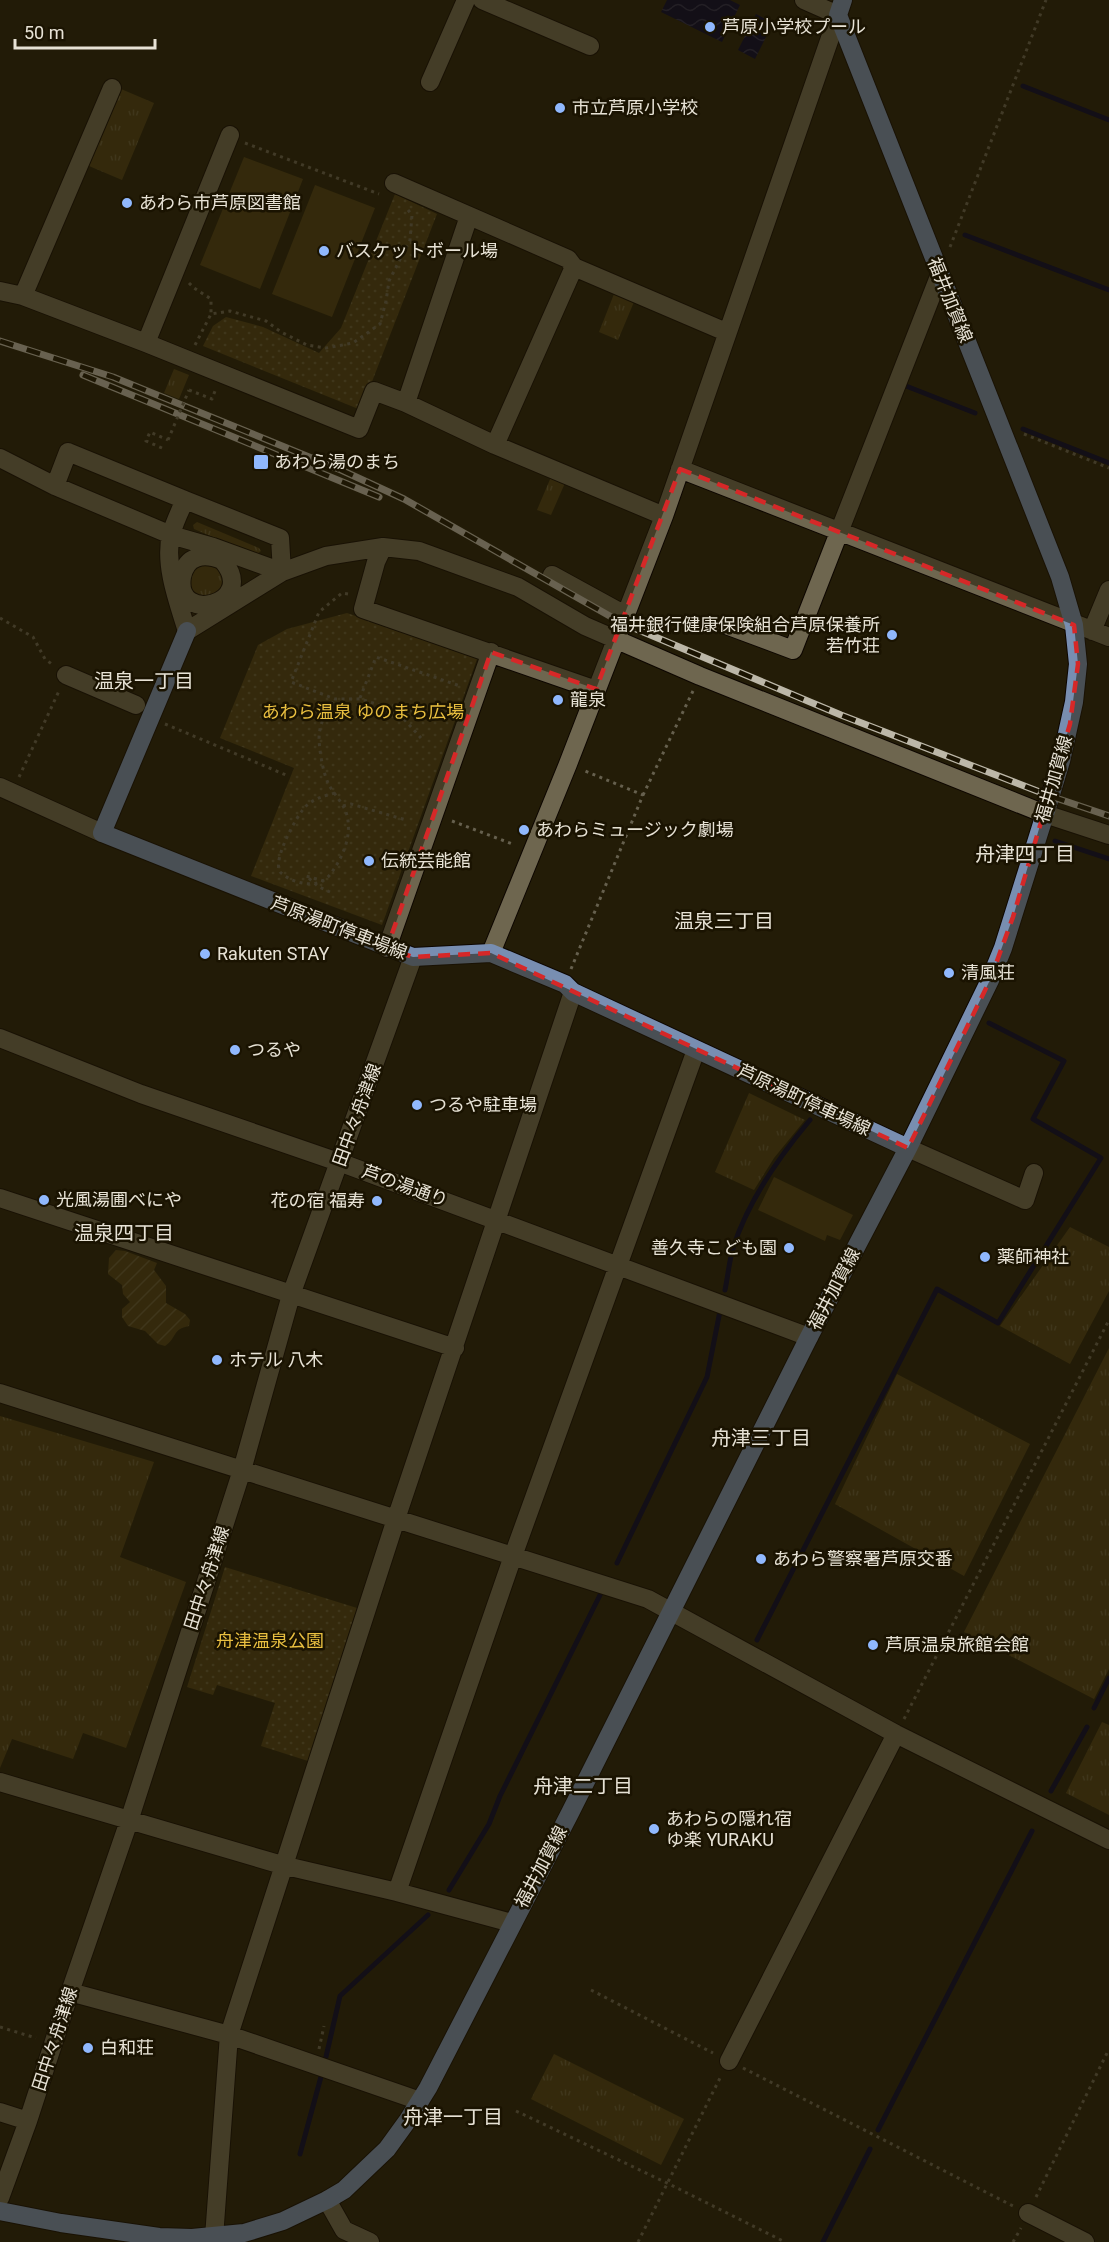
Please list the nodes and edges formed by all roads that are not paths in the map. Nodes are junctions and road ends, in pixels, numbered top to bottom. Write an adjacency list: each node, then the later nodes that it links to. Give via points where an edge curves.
1 (466, 0): 6 (street)
2 (482, 0): 5 (street)
3 (804, 0): 4 (street)
4 (840, 8): 12 (main road, 福井加賀線); 15 (street)
5 (590, 46)
6 (430, 82)
7 (112, 88): 14 (street)
8 (233, 137): 16 (street)
9 (394, 183): 10 (street)
10 (470, 216): 11 (street, via 568,258); 17 (street)
11 (574, 267): 15 (street); 18 (street)
12 (940, 274): 24 (street); 35 (main road, 福井加賀線, via 1060,577)
13 (0, 291): 14 (street)
14 (23, 296): 16 (street)
15 (726, 332): 20 (street)
16 (146, 343): 17 (street, via 359,429 374,390)
17 (406, 403): 18 (street)
18 (495, 445): 23 (street)
19 (0, 458): 21 (street)
20 (680, 469): 23 (street); 24 (street)
21 (55, 486): 22 (street, via 68,452); 25 (street)
22 (185, 500): 25 (street); 28 (street, via 280,538)
23 (664, 516): 33 (street)
24 (840, 532): 34 (street, via 793,650); 35 (street)
25 (171, 535): 27 (street); 30 (street)
26 (383, 547): 28 (street, via 326,556); 38 (street, via 418,551 518,587); 39 (street, via 375,562 363,609)
27 (216, 554): 28 (street); 30 (street, via 192,559); 32 (street, via 232,579)
28 (282, 573): 32 (street)
29 (552, 575): 33 (street)
30 (178, 584): 32 (street, via 196,603); 36 (street)
31 (1109, 590): 37 (street)
32 (224, 603): 36 (street)
33 (625, 615): 38 (street)
34 (726, 625)
35 (1074, 625): 37 (street); 44 (main road, 福井加賀線, via 1078,664 1074,702)
36 (187, 631): 45 (main road)
37 (1101, 634)
38 (615, 640): 41 (street); 44 (street)
39 (491, 652): 41 (street); 47 (street)
40 (66, 675): 42 (street)
41 (596, 690): 48 (street)
42 (136, 705)
43 (6, 790): 45 (street)
44 (1045, 814): 46 (street); 53 (main road, 福井加賀線, via 1003,948)
45 (102, 833): 47 (main road, 芦原湯町停車場線)
46 (1109, 835)
47 (387, 948): 49 (main road, 芦原湯町停車場線)
48 (491, 953): 49 (main road, 芦原湯町停車場線); 50 (main road, 芦原湯町停車場線)
49 (413, 957): 54 (street, 田中々舟津線)
50 (569, 988): 52 (main road, 芦原湯町停車場線); 57 (street)
51 (0, 1038): 54 (street, 芦の湯通り, via 141,1094)
52 (696, 1050): 53 (main road, 芦原湯町停車場線); 58 (street)
53 (908, 1148): 55 (street, via 1024,1200); 60 (main road, 福井加賀線)
54 (340, 1162): 57 (street, 芦の湯通り); 59 (street, 田中々舟津線)
55 (1034, 1173)
56 (0, 1198): 59 (street)
57 (496, 1220): 58 (street, 芦の湯通り); 61 (street)
58 (618, 1266): 60 (street, 芦の湯通り); 65 (street)
59 (291, 1295): 61 (street); 63 (street, 田中々舟津線)
60 (809, 1337): 66 (main road, 福井加賀線)
61 (455, 1348): 64 (street)
62 (0, 1393): 63 (street)
63 (242, 1470): 64 (street); 69 (street, 田中々舟津線)
64 (396, 1520): 65 (street); 71 (street)
65 (513, 1556): 66 (street, via 648,1599); 72 (street)
66 (671, 1611): 67 (street); 73 (main road, 福井加賀線)
67 (896, 1734): 70 (street); 76 (street)
68 (0, 1782): 69 (street)
69 (129, 1821): 71 (street); 74 (street, 田中々舟津線)
70 (1109, 1840)
71 (282, 1865): 72 (street); 75 (street)
72 (398, 1892): 73 (street)
73 (512, 1923): 77 (main road, 福井加賀線)
74 (70, 1992): 75 (street); 79 (street, 田中々舟津線)
75 (229, 2035): 77 (street); 85 (street)
76 (729, 2061)
77 (420, 2101): 81 (main road, 福井加賀線, via 379,2158)
78 (0, 2112): 79 (street)
79 (28, 2121): 80 (street, 田中々舟津線)
80 (0, 2198)
81 (327, 2200): 84 (street); 85 (main road, 福井加賀線, via 283,2221)
82 (0, 2211): 85 (main road, 福井加賀線, via 129,2234)
83 (1028, 2213): 87 (street)
84 (342, 2236): 86 (street)
85 (213, 2239)
86 (370, 2242)
87 (1085, 2242)

